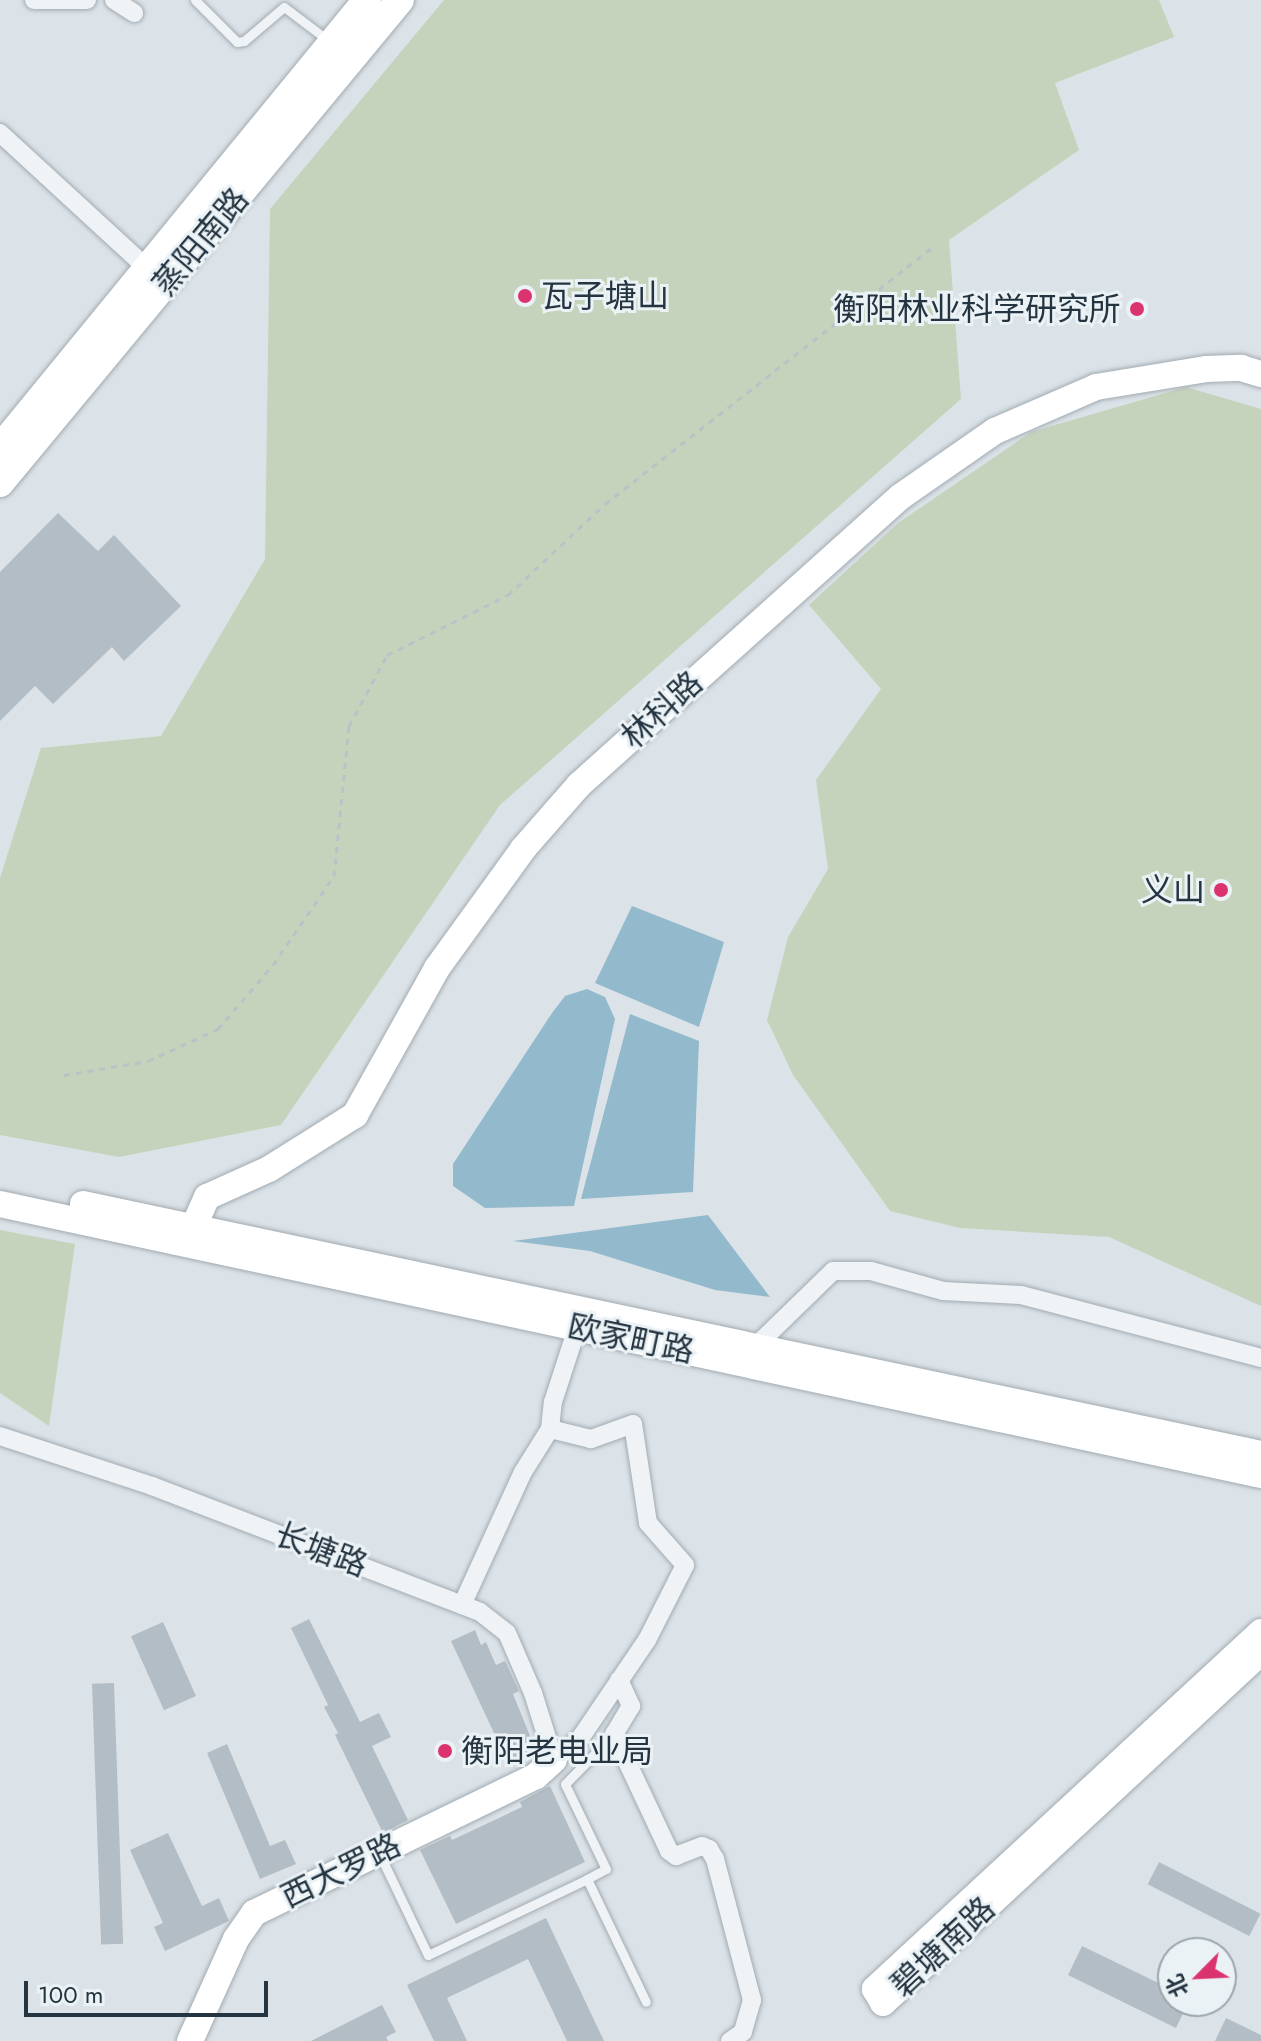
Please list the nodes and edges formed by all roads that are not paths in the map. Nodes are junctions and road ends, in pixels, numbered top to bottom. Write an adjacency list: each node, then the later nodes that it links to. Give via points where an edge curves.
1 (34, 0): 2 (street)
2 (87, 0)
3 (114, 0): 7 (street)
4 (195, 0): 8 (lane, via 235,42 244,41 284,7)
5 (367, 0): 8 (main road, 蒸阳南路)
6 (400, 0): 13 (main road, 蒸阳南路)
7 (134, 13)
8 (332, 43): 10 (main road, 蒸阳南路)
9 (0, 133): 10 (street)
10 (147, 268): 12 (main road, 蒸阳南路)
11 (1261, 374): 16 (street, 林科路, via 1241,368 1206,369 1096,387 995,431 900,497 579,785 532,838 437,968 355,1115 269,1169 207,1197)
12 (0, 448)
13 (0, 483)
14 (0, 1188): 16 (street, 欧家町路)
15 (0, 1204): 17 (street, 欧家町路)
16 (194, 1226): 18 (street, 欧家町路)
17 (577, 1328): 20 (street, via 553,1402); 23 (street, 欧家町路)
18 (757, 1345): 19 (street, via 833,1271 871,1271 943,1291 1021,1295); 22 (street, 欧家町路)
19 (1261, 1358)
20 (550, 1429): 24 (street, via 523,1472); 27 (street, via 591,1439 633,1424 648,1523 685,1565 647,1640)
21 (0, 1436): 24 (street, 长塘路, via 165,1491)
22 (1261, 1454)
23 (1261, 1475)
24 (462, 1605): 29 (street, 长塘路, via 507,1633)
25 (1261, 1632): 26 (street, 碧塘南路, via 875,1989 883,2003)
26 (1261, 1652)
27 (619, 1680): 28 (street, via 631,1706); 29 (street, via 579,1740)
28 (614, 1734): 31 (lane, via 565,1784 606,1869); 34 (street, via 669,1851 676,1856 702,1846 715,1859 752,2000 743,2032)
29 (554, 1760): 30 (street, 西大罗路, via 536,1776)
30 (379, 1852): 31 (lane, via 428,1955); 33 (street, 西大罗路, via 254,1913 236,1939)
31 (587, 1879): 32 (lane)
32 (646, 2002)
33 (190, 2041)
34 (730, 2041)

